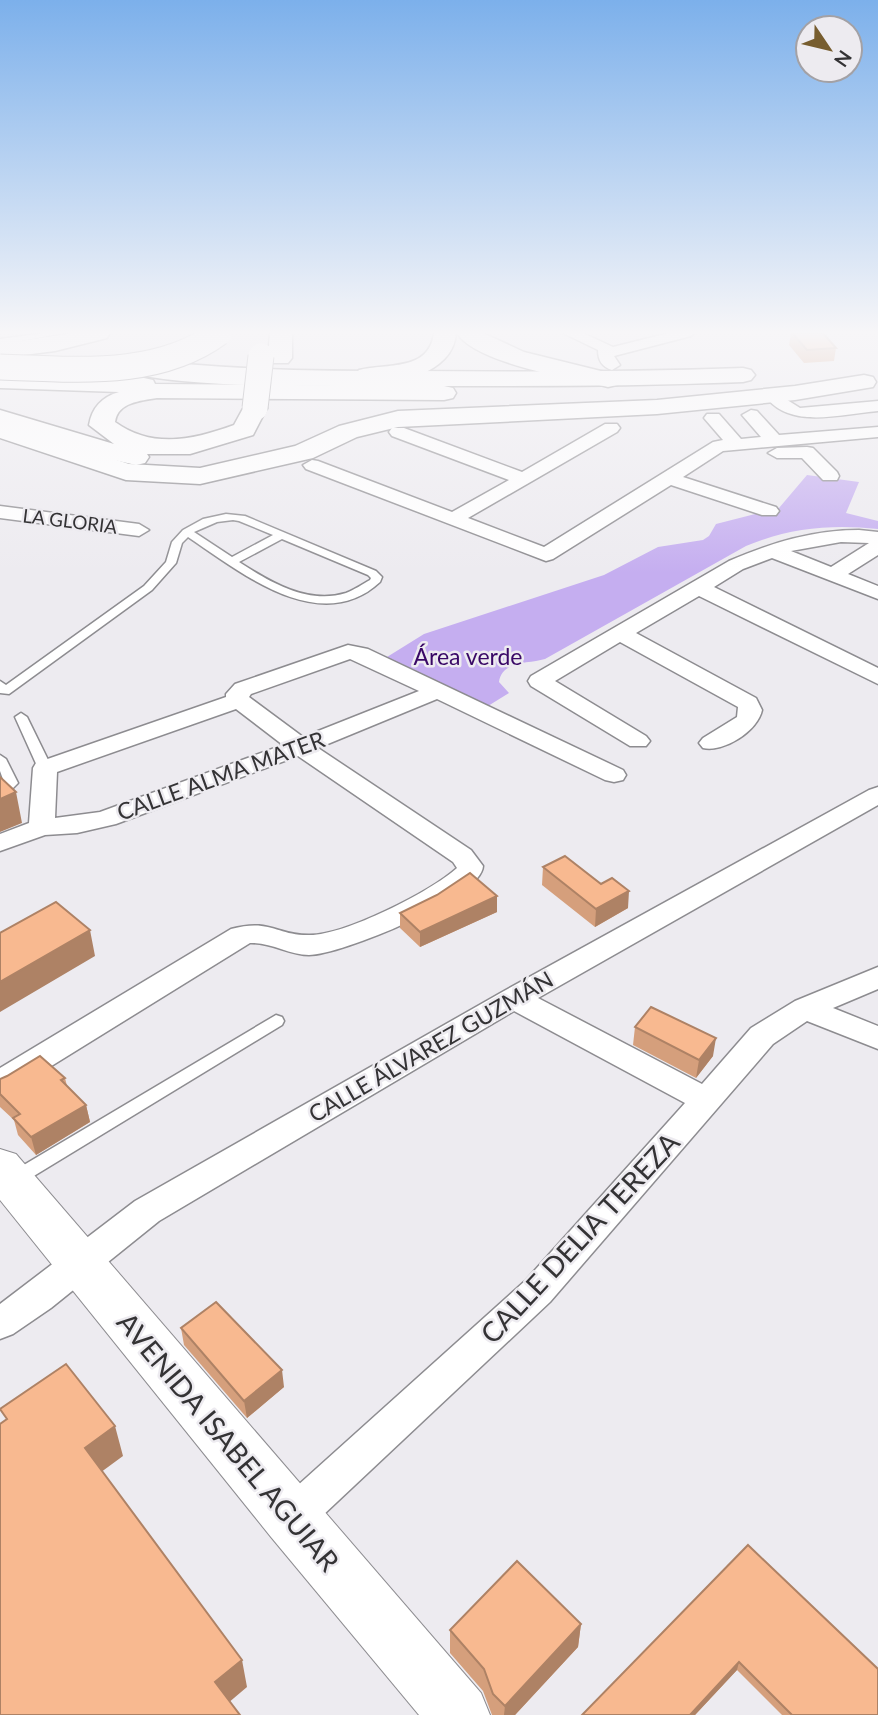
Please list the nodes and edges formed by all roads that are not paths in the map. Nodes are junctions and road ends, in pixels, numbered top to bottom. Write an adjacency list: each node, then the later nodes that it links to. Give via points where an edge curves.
1 (103, 413): 2 (main road, via 102,425 127,443 177,448 200,446 244,430)
2 (261, 413)
3 (267, 413): 8 (main road, via 270,428 245,449 191,462 124,455)
4 (557, 413): 8 (main road, via 398,419 348,431 282,458 200,476 126,472)
5 (800, 413): 12 (street)
6 (751, 415): 13 (street)
7 (713, 418): 14 (street)
8 (6, 424)
9 (611, 428): 17 (street)
10 (398, 432): 17 (street)
11 (878, 432): 12 (street)
12 (820, 436): 13 (street)
13 (768, 441): 14 (street); 16 (street, via 774,453 807,452)
14 (735, 443): 18 (street, via 719,446)
15 (312, 465): 21 (street)
16 (830, 475)
17 (524, 478): 21 (street)
18 (669, 478): 19 (street); 21 (street, via 546,555)
19 (769, 511)
20 (0, 512): 22 (street, LA GLORIA)
21 (452, 520)
22 (139, 530)
23 (187, 531): 24 (lane, via 222,516 241,518); 28 (lane); 34 (lane, via 177,542 171,563 148,587 5,691)
24 (281, 535): 28 (lane); 28 (lane, via 372,573 375,582 344,598 310,601)
25 (878, 538): 27 (street, via 820,536)
26 (878, 546): 29 (street)
27 (770, 550): 29 (street); 30 (street)
28 (230, 562)
29 (832, 575): 31 (street)
30 (700, 589): 32 (street); 33 (street)
31 (878, 593)
32 (621, 634): 38 (street, via 539,681); 39 (street, via 748,703 751,715 745,722)
33 (878, 677)
34 (0, 685)
35 (438, 691): 36 (street, via 348,652 243,690 237,694); 40 (street, CALLE ALMA MATER); 43 (street)
36 (239, 700): 40 (street); 42 (street)
37 (20, 717): 42 (lane)
38 (638, 741)
39 (711, 743)
40 (300, 747): 46 (street, CALLE ALMA MATER, via 107,818); 53 (street, via 462,856 470,871 452,885 338,941 309,945 262,932 241,936)
41 (0, 759): 44 (lane, via 10,783)
42 (45, 768): 46 (street)
43 (614, 775)
44 (0, 793)
45 (878, 795): 49 (street, CALLE ÁLVAREZ GUZMÁN)
46 (42, 827): 47 (street, CALLE ALMA MATER)
47 (0, 843)
48 (878, 977): 50 (street, CALLE DELIA TEREZA)
49 (513, 998): 54 (street); 56 (street, CALLE ÁLVAREZ GUZMÁN, via 147,1211)
50 (805, 1008): 52 (street); 54 (street, CALLE DELIA TEREZA, via 762,1036)
51 (276, 1021): 55 (lane)
52 (878, 1038)
53 (0, 1083)
54 (706, 1100): 58 (street, CALLE DELIA TEREZA, via 538,1292)
55 (6, 1174): 56 (main road, AVENIDA ISABEL AGUIAR)
56 (79, 1264): 57 (street, CALLE ÁLVAREZ GUZMÁN); 58 (main road, AVENIDA ISABEL AGUIAR)
57 (0, 1323)
58 (291, 1518): 59 (main road, AVENIDA ISABEL AGUIAR)
59 (459, 1715)

